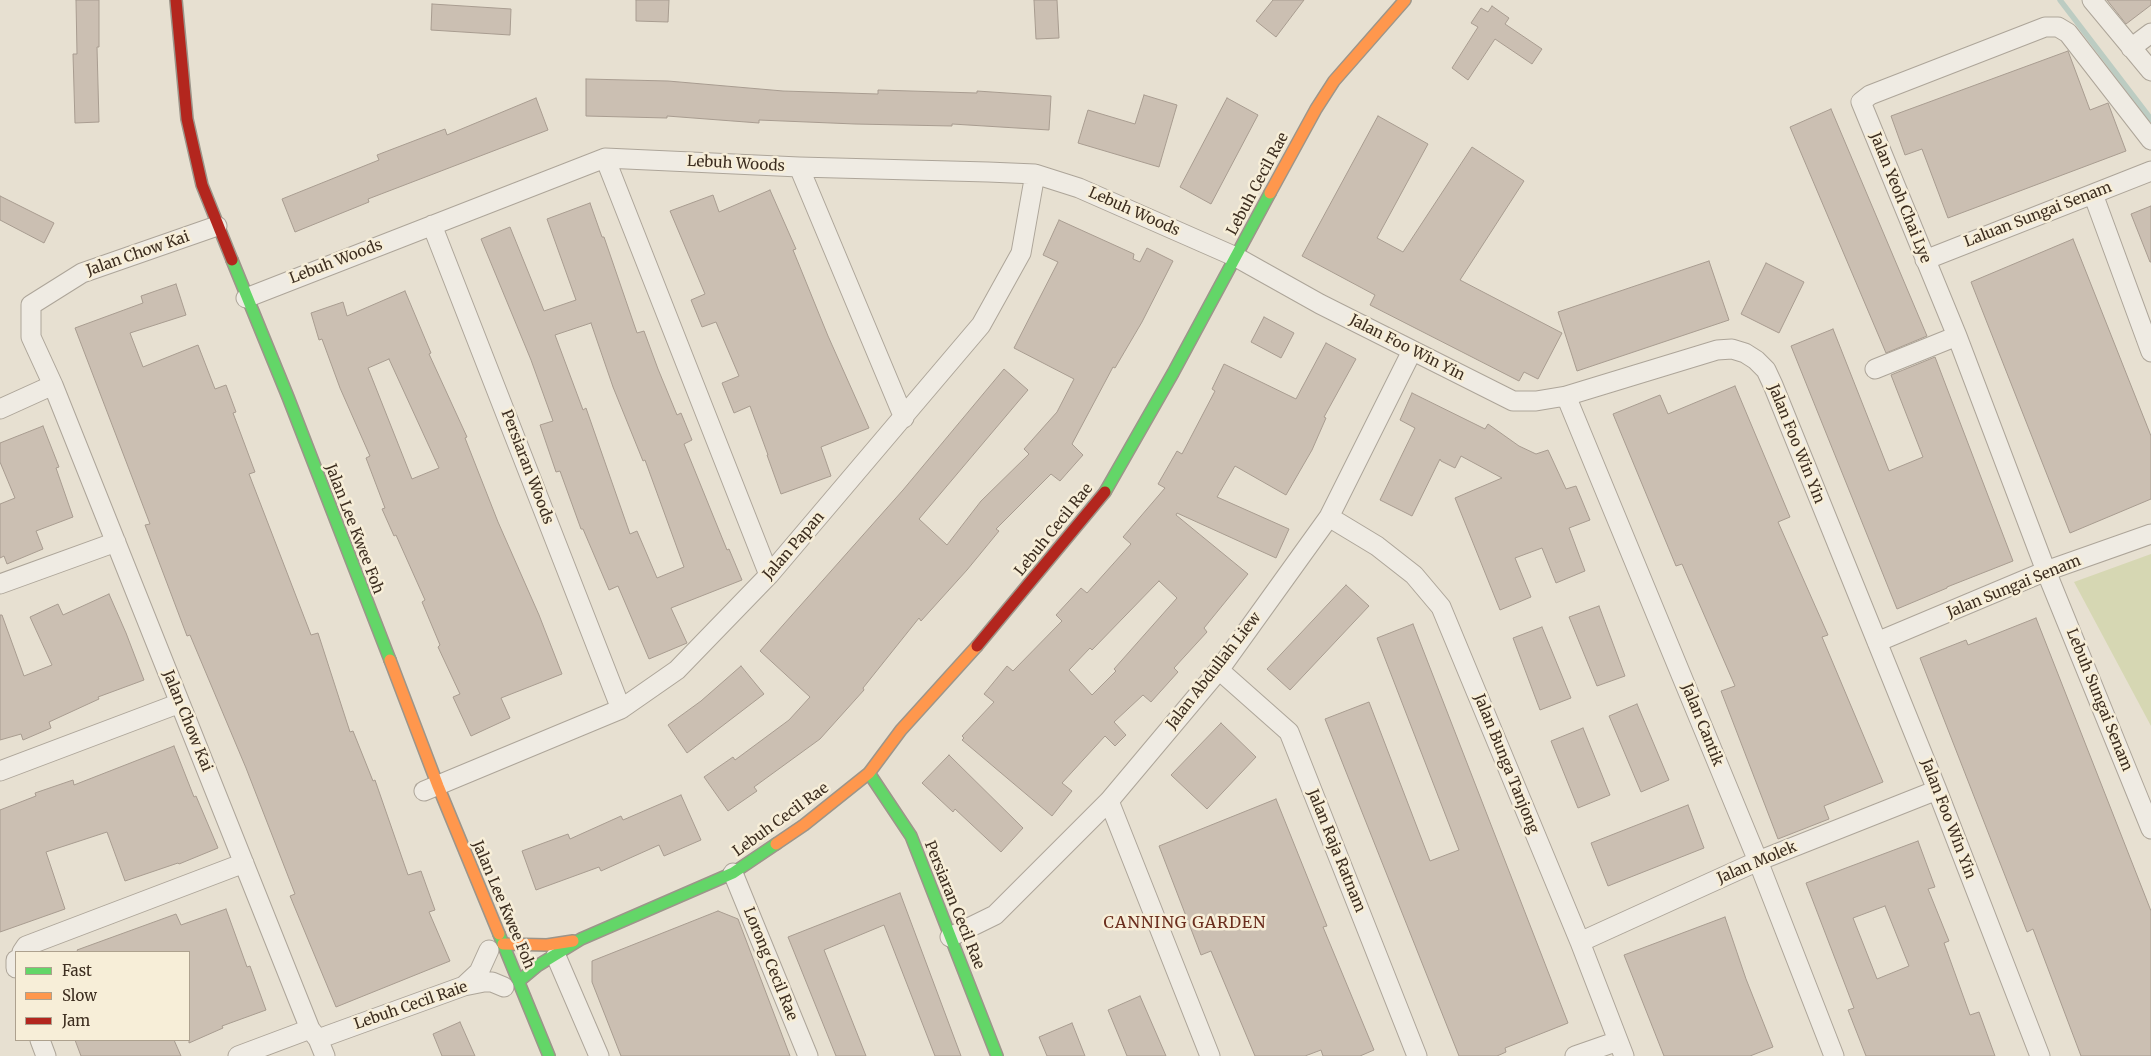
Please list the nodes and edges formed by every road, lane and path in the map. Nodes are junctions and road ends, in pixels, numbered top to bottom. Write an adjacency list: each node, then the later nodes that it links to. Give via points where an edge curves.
1 (176, 0): 14 (street, Jalan Lee Kwee Foh, via 187,119 202,185)
2 (1405, 0): 15 (street, Lebuh Cecil Rae, via 1334,81)
3 (2092, 0): 5 (street)
4 (2151, 33): 5 (street)
5 (2131, 48): 6 (street)
6 (2151, 71)
7 (2151, 140): 16 (street, Jalan Yeoh Chai Lye, via 2068,33 2052,26 1870,95 1860,102)
8 (605, 158): 9 (street, Lebuh Woods); 13 (street, Lebuh Woods); 30 (street)
9 (799, 167): 11 (street, Lebuh Woods); 25 (street)
10 (2151, 171): 12 (street, Laluan Sungai Senam)
11 (1035, 174): 15 (street, Lebuh Woods, via 1080,188); 25 (street, Jalan Papan, via 1021,253 981,325)
12 (2093, 194): 16 (street, Laluan Sungai Senam); 20 (street)
13 (432, 225): 17 (street, Lebuh Woods); 35 (street, Persiaran Woods)
14 (207, 230): 17 (street, Jalan Lee Kwee Foh); 22 (street, Jalan Chow Kai, via 82,273 32,305 31,337)
15 (1236, 258): 19 (street, Jalan Foo Win Yin); 37 (street, Lebuh Cecil Rae, via 1102,495 986,636 901,730)
16 (1925, 260): 18 (street, Jalan Yeoh Chai Lye)
17 (246, 298): 38 (street, Jalan Lee Kwee Foh, via 291,406)
18 (1957, 336): 21 (street); 29 (street, Jalan Yeoh Chai Lye)
19 (1412, 351): 23 (street, Jalan Foo Win Yin, via 1513,401); 26 (street, Jalan Abdullah Liew)
20 (2151, 352)
21 (1875, 369)
22 (53, 385): 24 (street); 28 (street, Jalan Chow Kai)
23 (1566, 396): 32 (street, Jalan Foo Win Yin, via 1717,350 1732,349 1756,360 1766,370 1773,385); 42 (street, Jalan Cantik)
24 (0, 409)
25 (904, 418): 30 (street, Jalan Papan)
26 (1329, 517): 33 (street, Jalan Abdullah Liew); 47 (street, Jalan Bunga Tanjong, via 1377,546 1414,575 1441,606)
27 (2151, 534): 29 (street, Jalan Sungai Senam)
28 (116, 542): 31 (street); 34 (street, Jalan Chow Kai)
29 (2046, 571): 32 (street, Jalan Sungai Senam); 41 (street, Lebuh Sungai Senam)
30 (769, 575): 35 (street, Jalan Papan, via 677,670)
31 (0, 584)
32 (1877, 642): 39 (street, Jalan Foo Win Yin)
33 (1219, 670): 40 (street, Jalan Abdullah Liew); 62 (street, Jalan Raja Ratnam, via 1288,732)
34 (180, 704): 36 (street); 43 (street, Jalan Chow Kai)
35 (621, 709): 38 (street, Jalan Papan)
36 (0, 771)
37 (869, 773): 44 (street, Lebuh Cecil Rae, via 804,825); 45 (street, Persiaran Cecil Rae, via 911,836)
38 (428, 790): 50 (street, Jalan Lee Kwee Foh)
39 (1937, 790): 42 (street, Jalan Molek); 65 (street, Jalan Foo Win Yin)
40 (1109, 801): 45 (street, Jalan Abdullah Liew, via 995,915); 61 (street)
41 (2151, 829)
42 (1758, 861): 47 (street, Jalan Molek); 64 (street, Jalan Cantik)
43 (244, 863): 48 (street, via 26,946); 53 (street, Jalan Chow Kai)
44 (733, 872): 46 (street, Lebuh Cecil Rae); 59 (street, Lorong Cecil Rae)
45 (950, 937): 60 (street, Persiaran Cecil Rae)
46 (582, 939): 49 (street, Lebuh Cecil Rae); 50 (street, Lebuh Cecil Rae, via 547,945)
47 (1580, 942): 54 (street, Jalan Bunga Tanjong)
48 (23, 951)
49 (556, 956): 50 (street, Lebuh Cecil Rae, via 538,966); 58 (street)
50 (500, 967): 51 (street, via 479,972); 51 (street, Lebuh Cecil Raie, via 492,982); 57 (street, Jalan Lee Kwee Foh)
51 (464, 986): 53 (street, Lebuh Cecil Raie)
52 (40, 1041): 55 (street)
53 (318, 1041): 56 (street, Lebuh Cecil Raie)
54 (1621, 1048): 63 (street)
55 (46, 1056)
56 (238, 1056)
57 (549, 1056)
58 (599, 1056)
59 (808, 1056)
60 (997, 1056)
61 (1210, 1056)
62 (1417, 1056)
63 (1575, 1056)
64 (1834, 1056)
65 (2040, 1056)

